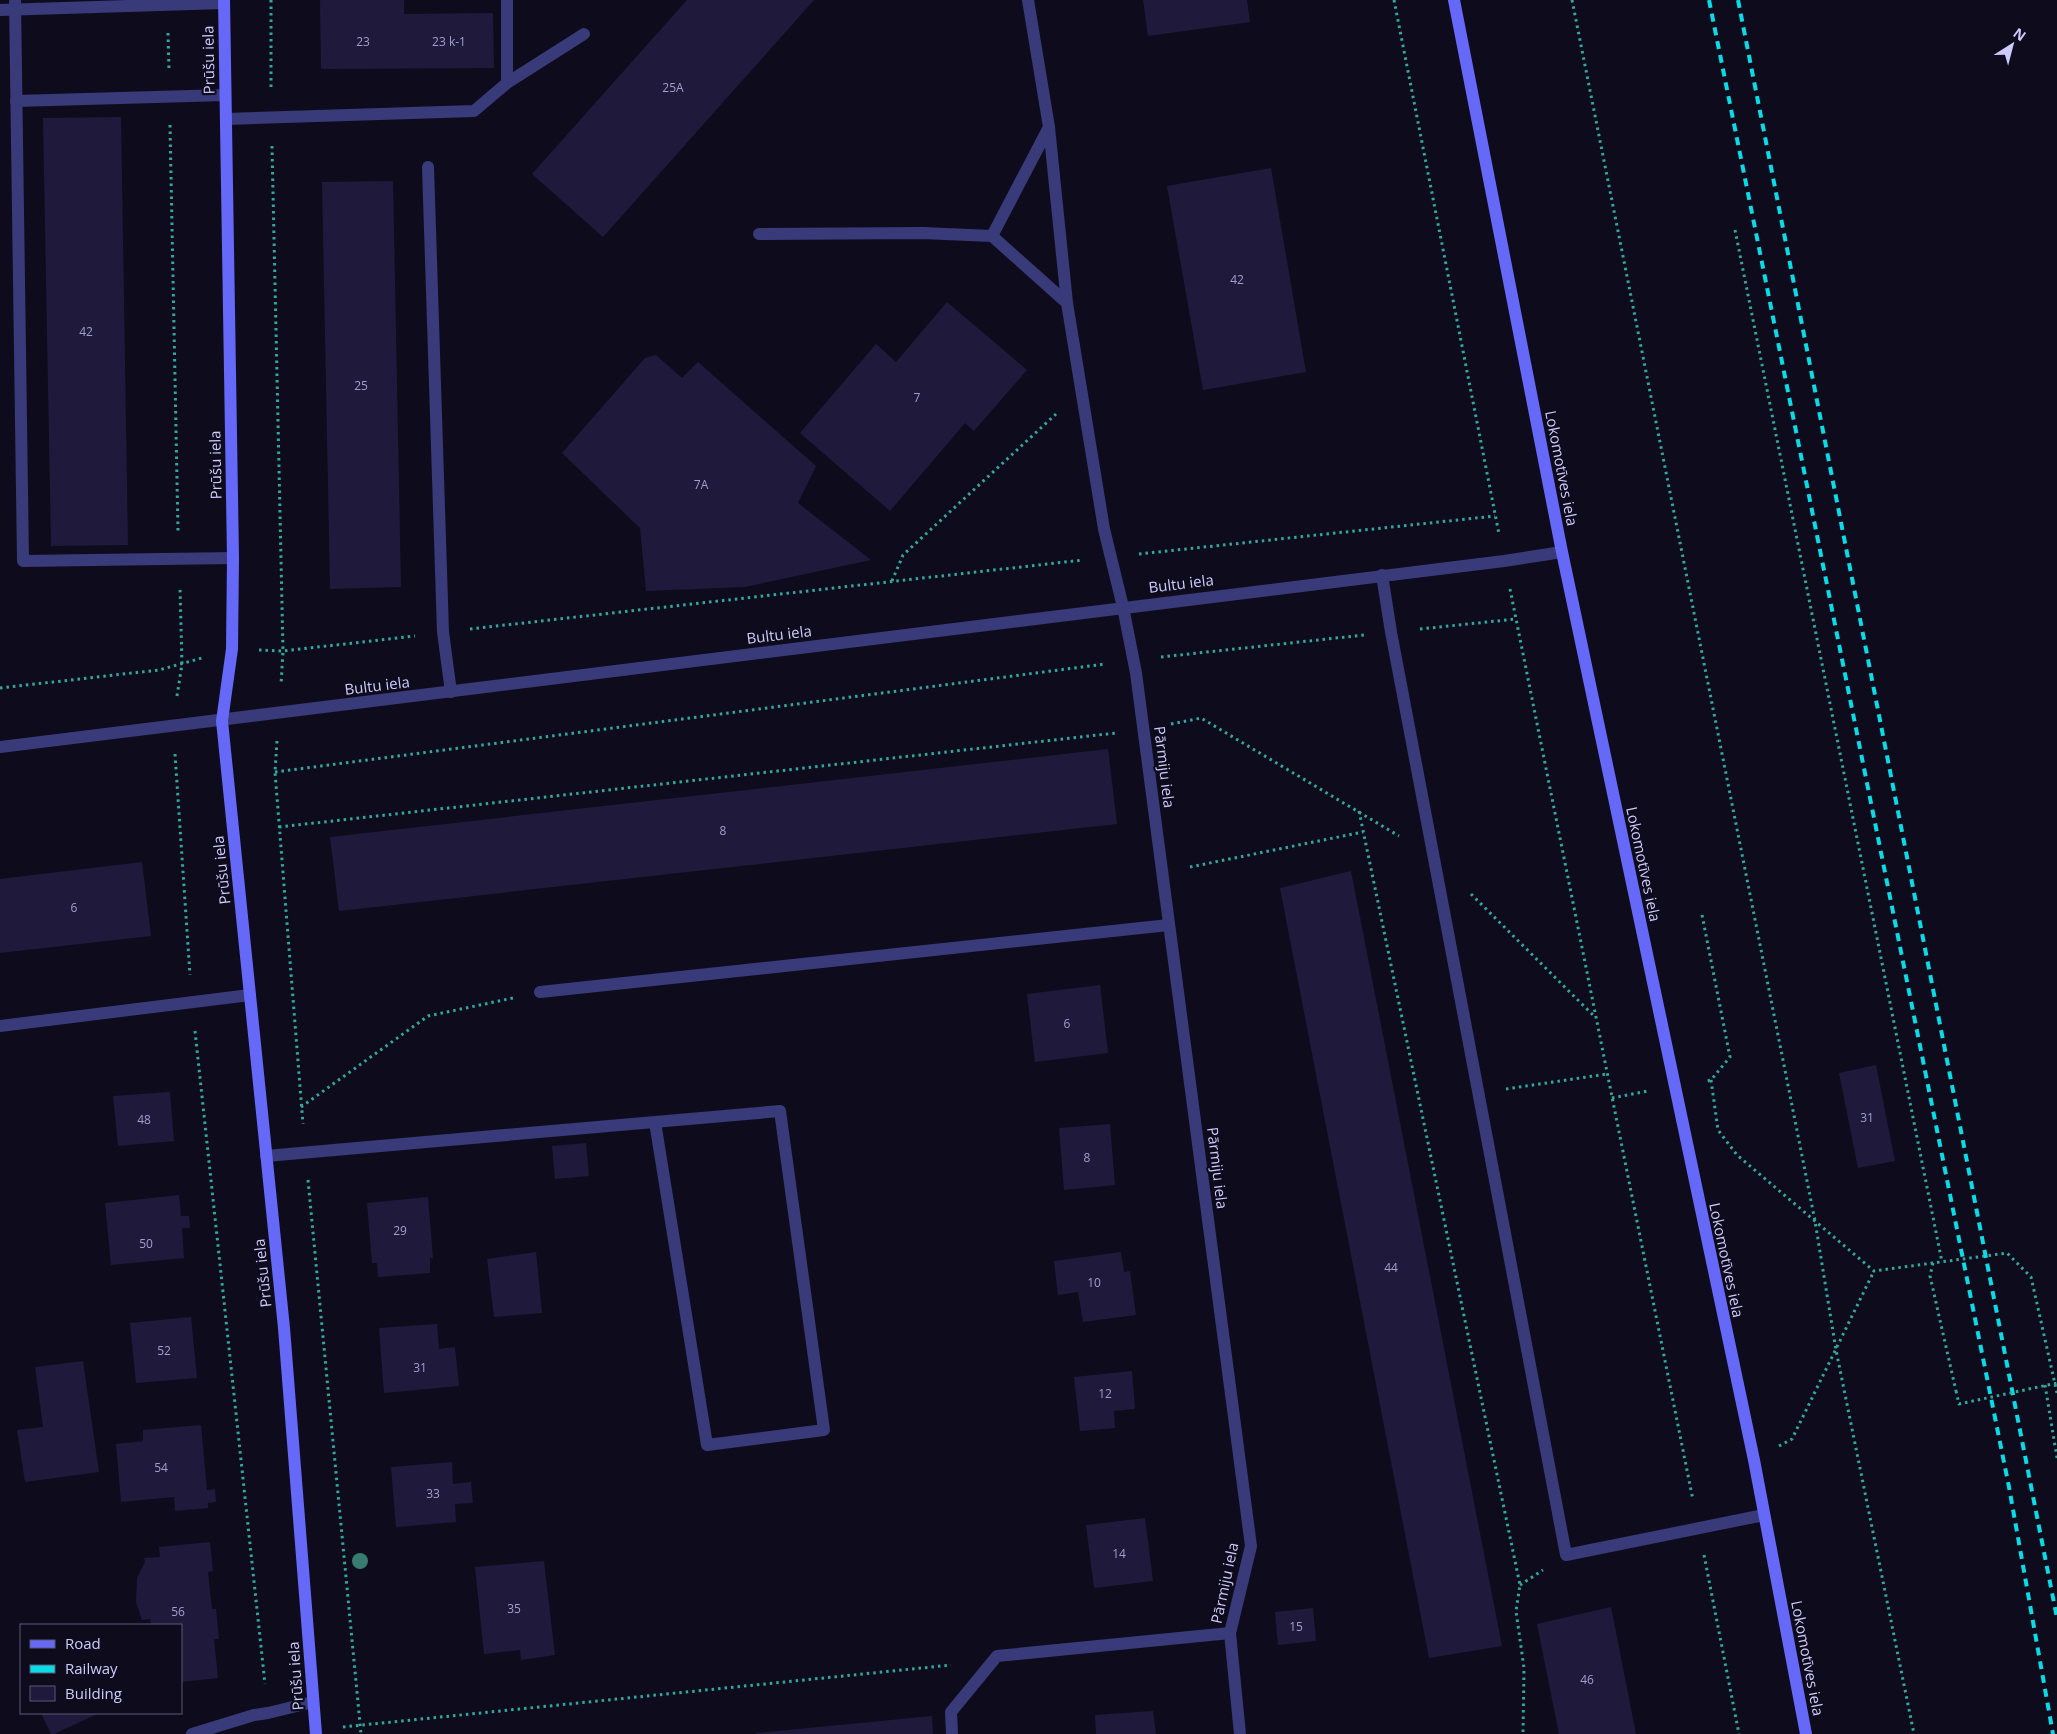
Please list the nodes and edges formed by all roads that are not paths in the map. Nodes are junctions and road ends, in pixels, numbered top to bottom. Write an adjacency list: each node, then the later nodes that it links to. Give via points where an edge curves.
1 (507, 0): 8 (street)
2 (1028, 0): 12 (street, Pārmiju iela)
3 (1454, 0): 17 (street, Lokomotīves iela)
4 (224, 2): 5 (street); 9 (street, Prūšu iela)
5 (15, 5): 6 (street); 10 (street)
6 (0, 10)
7 (584, 34): 8 (street)
8 (507, 83): 11 (street, via 474,111)
9 (225, 95): 10 (street); 11 (street, Prūšu iela)
10 (16, 101): 18 (street, via 23,562)
11 (226, 118): 18 (street, Prūšu iela)
12 (1049, 127): 15 (street); 16 (street, Pārmiju iela)
13 (428, 167): 21 (street, via 442,632)
14 (759, 234): 15 (street)
15 (992, 236): 16 (street)
16 (1067, 303): 20 (street, Pārmiju iela, via 1104,529)
17 (1562, 552): 19 (street, Bultu iela); 30 (street, Lokomotīves iela)
18 (233, 558): 22 (street, Prūšu iela, via 232,650)
19 (1382, 575): 20 (street, Bultu iela); 30 (street, via 1566,1555)
20 (1123, 607): 21 (street, Bultu iela); 24 (street, Pārmiju iela, via 1134,660)
21 (452, 692): 22 (street, Bultu iela)
22 (222, 721): 23 (street, Bultu iela); 26 (street, Prūšu iela)
23 (0, 747)
24 (1169, 925): 25 (street); 31 (street, Pārmiju iela, via 1251,1546)
25 (540, 992)
26 (250, 996): 27 (street); 29 (street, Prūšu iela)
27 (0, 1026)
28 (655, 1122): 28 (street, via 707,1445 824,1430 780,1111); 29 (street)
29 (266, 1156): 32 (street, Prūšu iela, via 284,1328)
30 (1764, 1515): 37 (street, Lokomotīves iela)
31 (1230, 1633): 35 (street, via 997,1656 950,1712); 36 (street, Pārmiju iela)
32 (313, 1702): 33 (street, Prūšu iela); 34 (street, via 254,1715)
33 (315, 1732)
34 (192, 1734)
35 (952, 1734)
36 (1240, 1734)
37 (1806, 1734)

